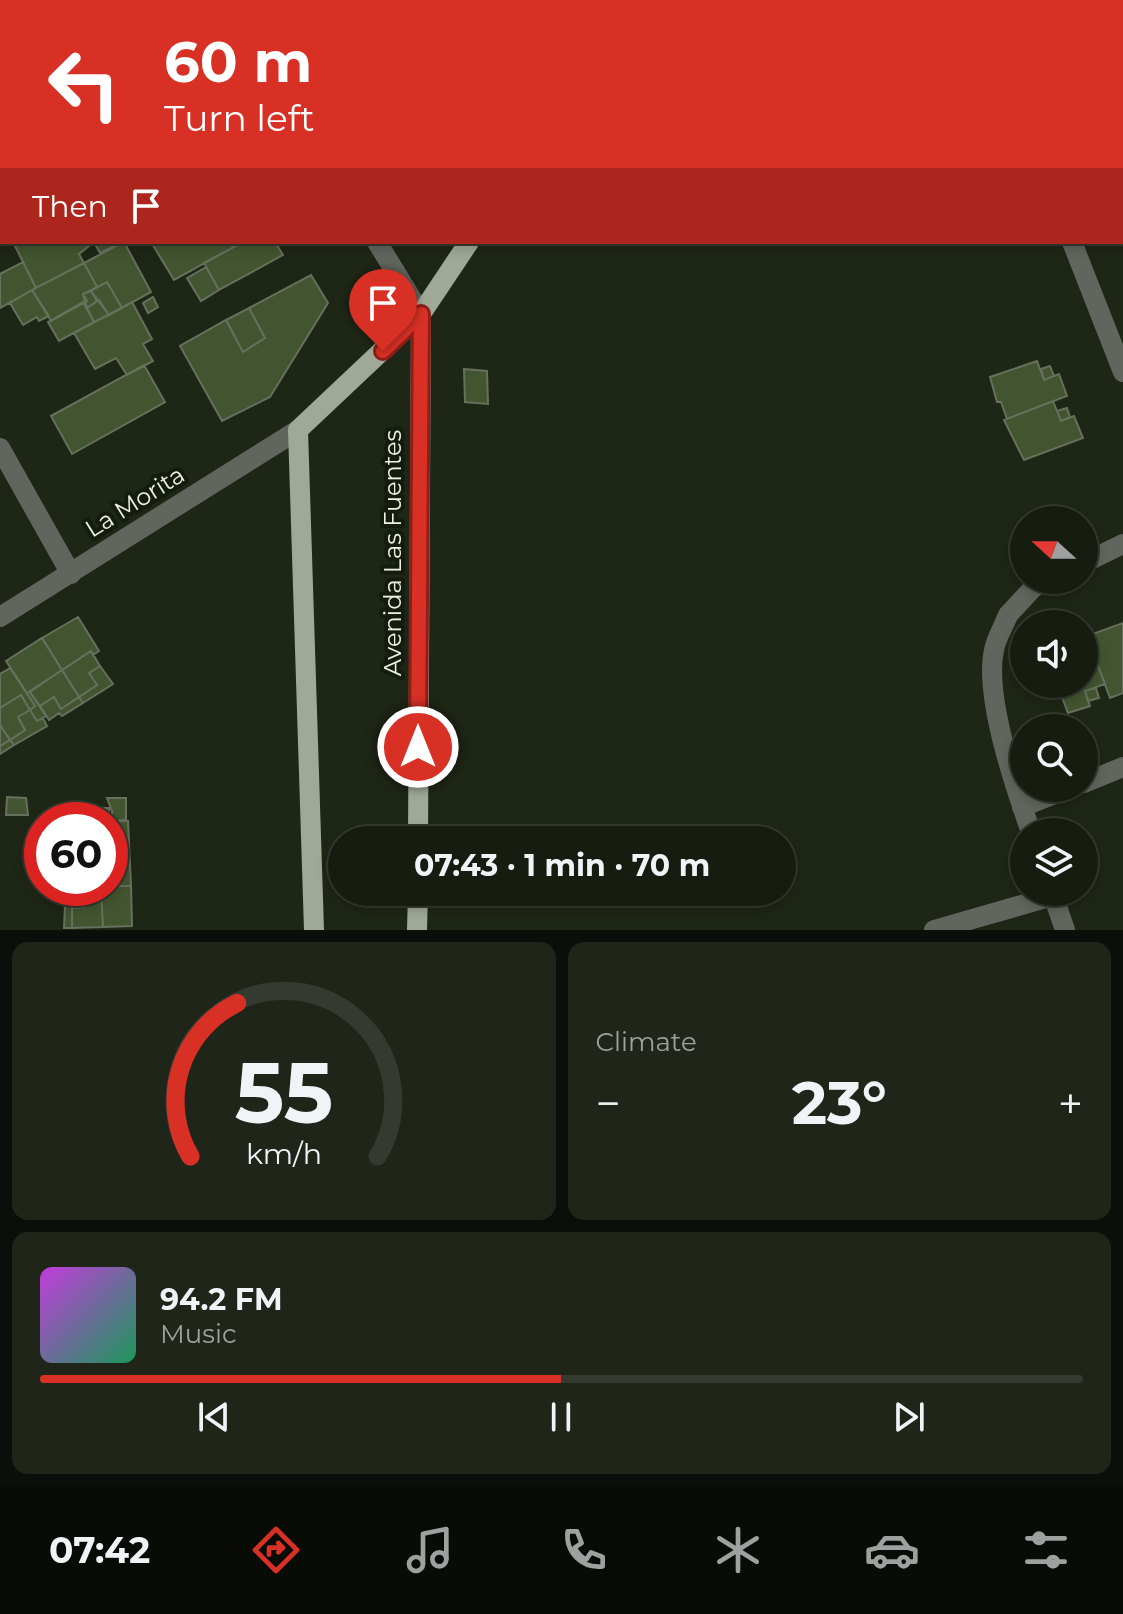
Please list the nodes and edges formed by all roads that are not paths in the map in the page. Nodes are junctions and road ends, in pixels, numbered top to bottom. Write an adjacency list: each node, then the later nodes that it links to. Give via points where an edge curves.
1 (378, 244): 4 (street)
2 (468, 244): 4 (main road)
3 (1073, 244): 5 (street)
4 (421, 314): 6 (main road); 18 (main road, Avenida Las Fuentes)
5 (1123, 372)
6 (298, 430): 10 (street, La Morita); 22 (main road)
7 (0, 448): 10 (street)
8 (1123, 544): 9 (street)
9 (1098, 556)
10 (71, 574): 12 (street, La Morita)
11 (1028, 594): 16 (street, via 1008,615 994,649 993,683)
12 (0, 617)
13 (1123, 767): 14 (street)
14 (1098, 777)
15 (1035, 802): 16 (street)
16 (1022, 807): 17 (street)
17 (1026, 818)
18 (418, 826)
19 (418, 906): 23 (main road)
20 (1013, 906): 24 (street)
21 (1057, 906): 25 (street)
22 (314, 930)
23 (417, 930)
24 (934, 930)
25 (1065, 930)

